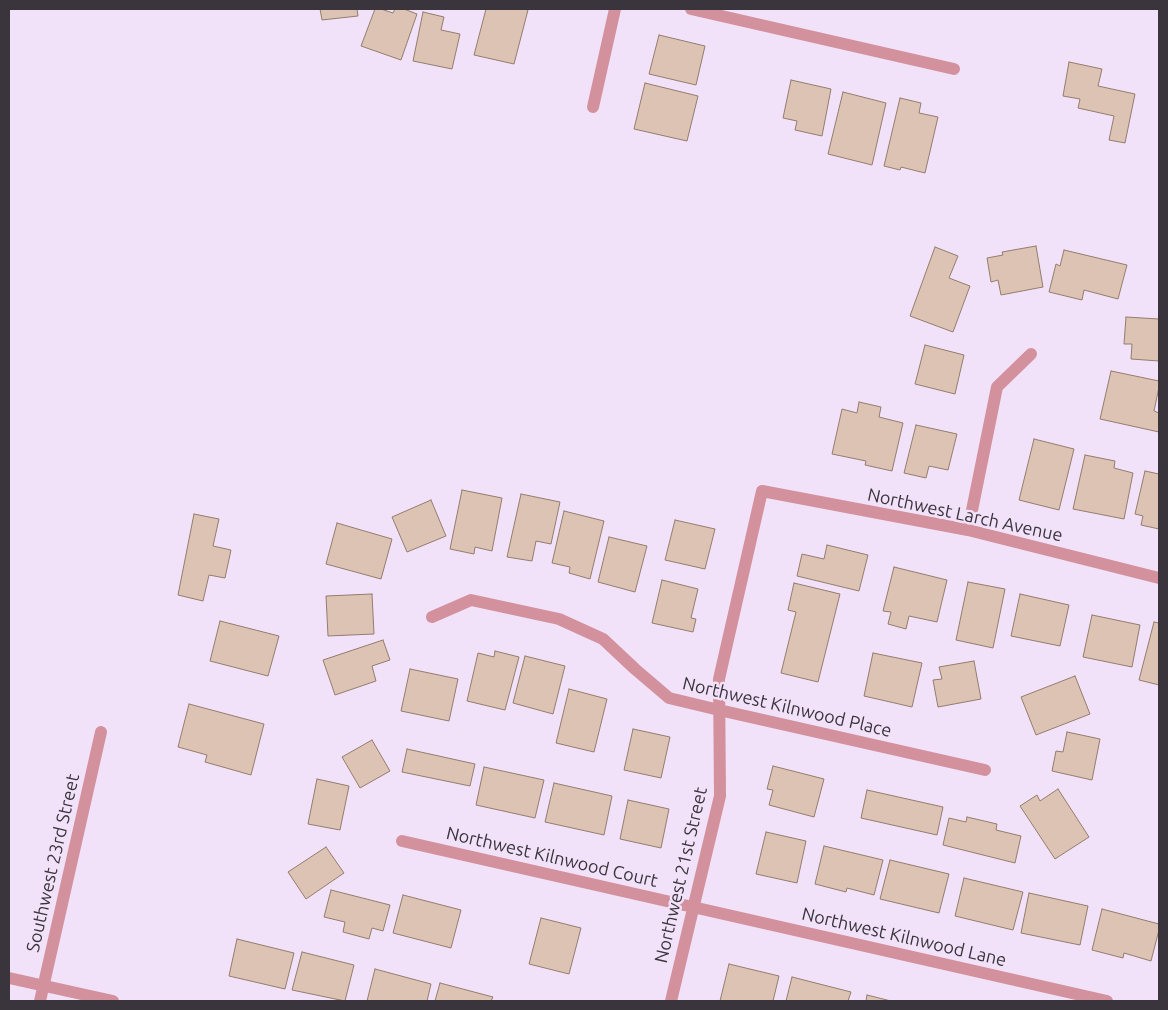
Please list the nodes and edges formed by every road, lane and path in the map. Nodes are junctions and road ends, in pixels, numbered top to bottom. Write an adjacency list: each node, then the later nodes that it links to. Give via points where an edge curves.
1 (615, 9): 4 (street)
2 (691, 9): 3 (street)
3 (954, 69)
4 (593, 107)
5 (1031, 354): 7 (street, via 998,386)
6 (762, 491): 7 (street, Northwest Larch Avenue); 10 (street, Northwest 21st Street, via 719,679)
7 (968, 530): 8 (street, Northwest Larch Avenue)
8 (1159, 578)
9 (432, 618): 10 (street, Northwest Kilnwood Place, via 471,600 559,619 603,639 669,698)
10 (719, 710): 12 (street, Northwest Kilnwood Place); 14 (street, Northwest 21st Street, via 720,796)
11 (101, 732): 16 (street, Southwest 23rd Street)
12 (985, 770)
13 (402, 840): 14 (street, Northwest Kilnwood Court)
14 (694, 907): 19 (street, Northwest 21st Street); 20 (street, Northwest Kilnwood Lane)
15 (9, 978): 16 (street)
16 (44, 985): 17 (street, Southwest 23rd Street); 18 (street)
17 (40, 1001)
18 (113, 1001)
19 (671, 1001)
20 (1107, 1001)

